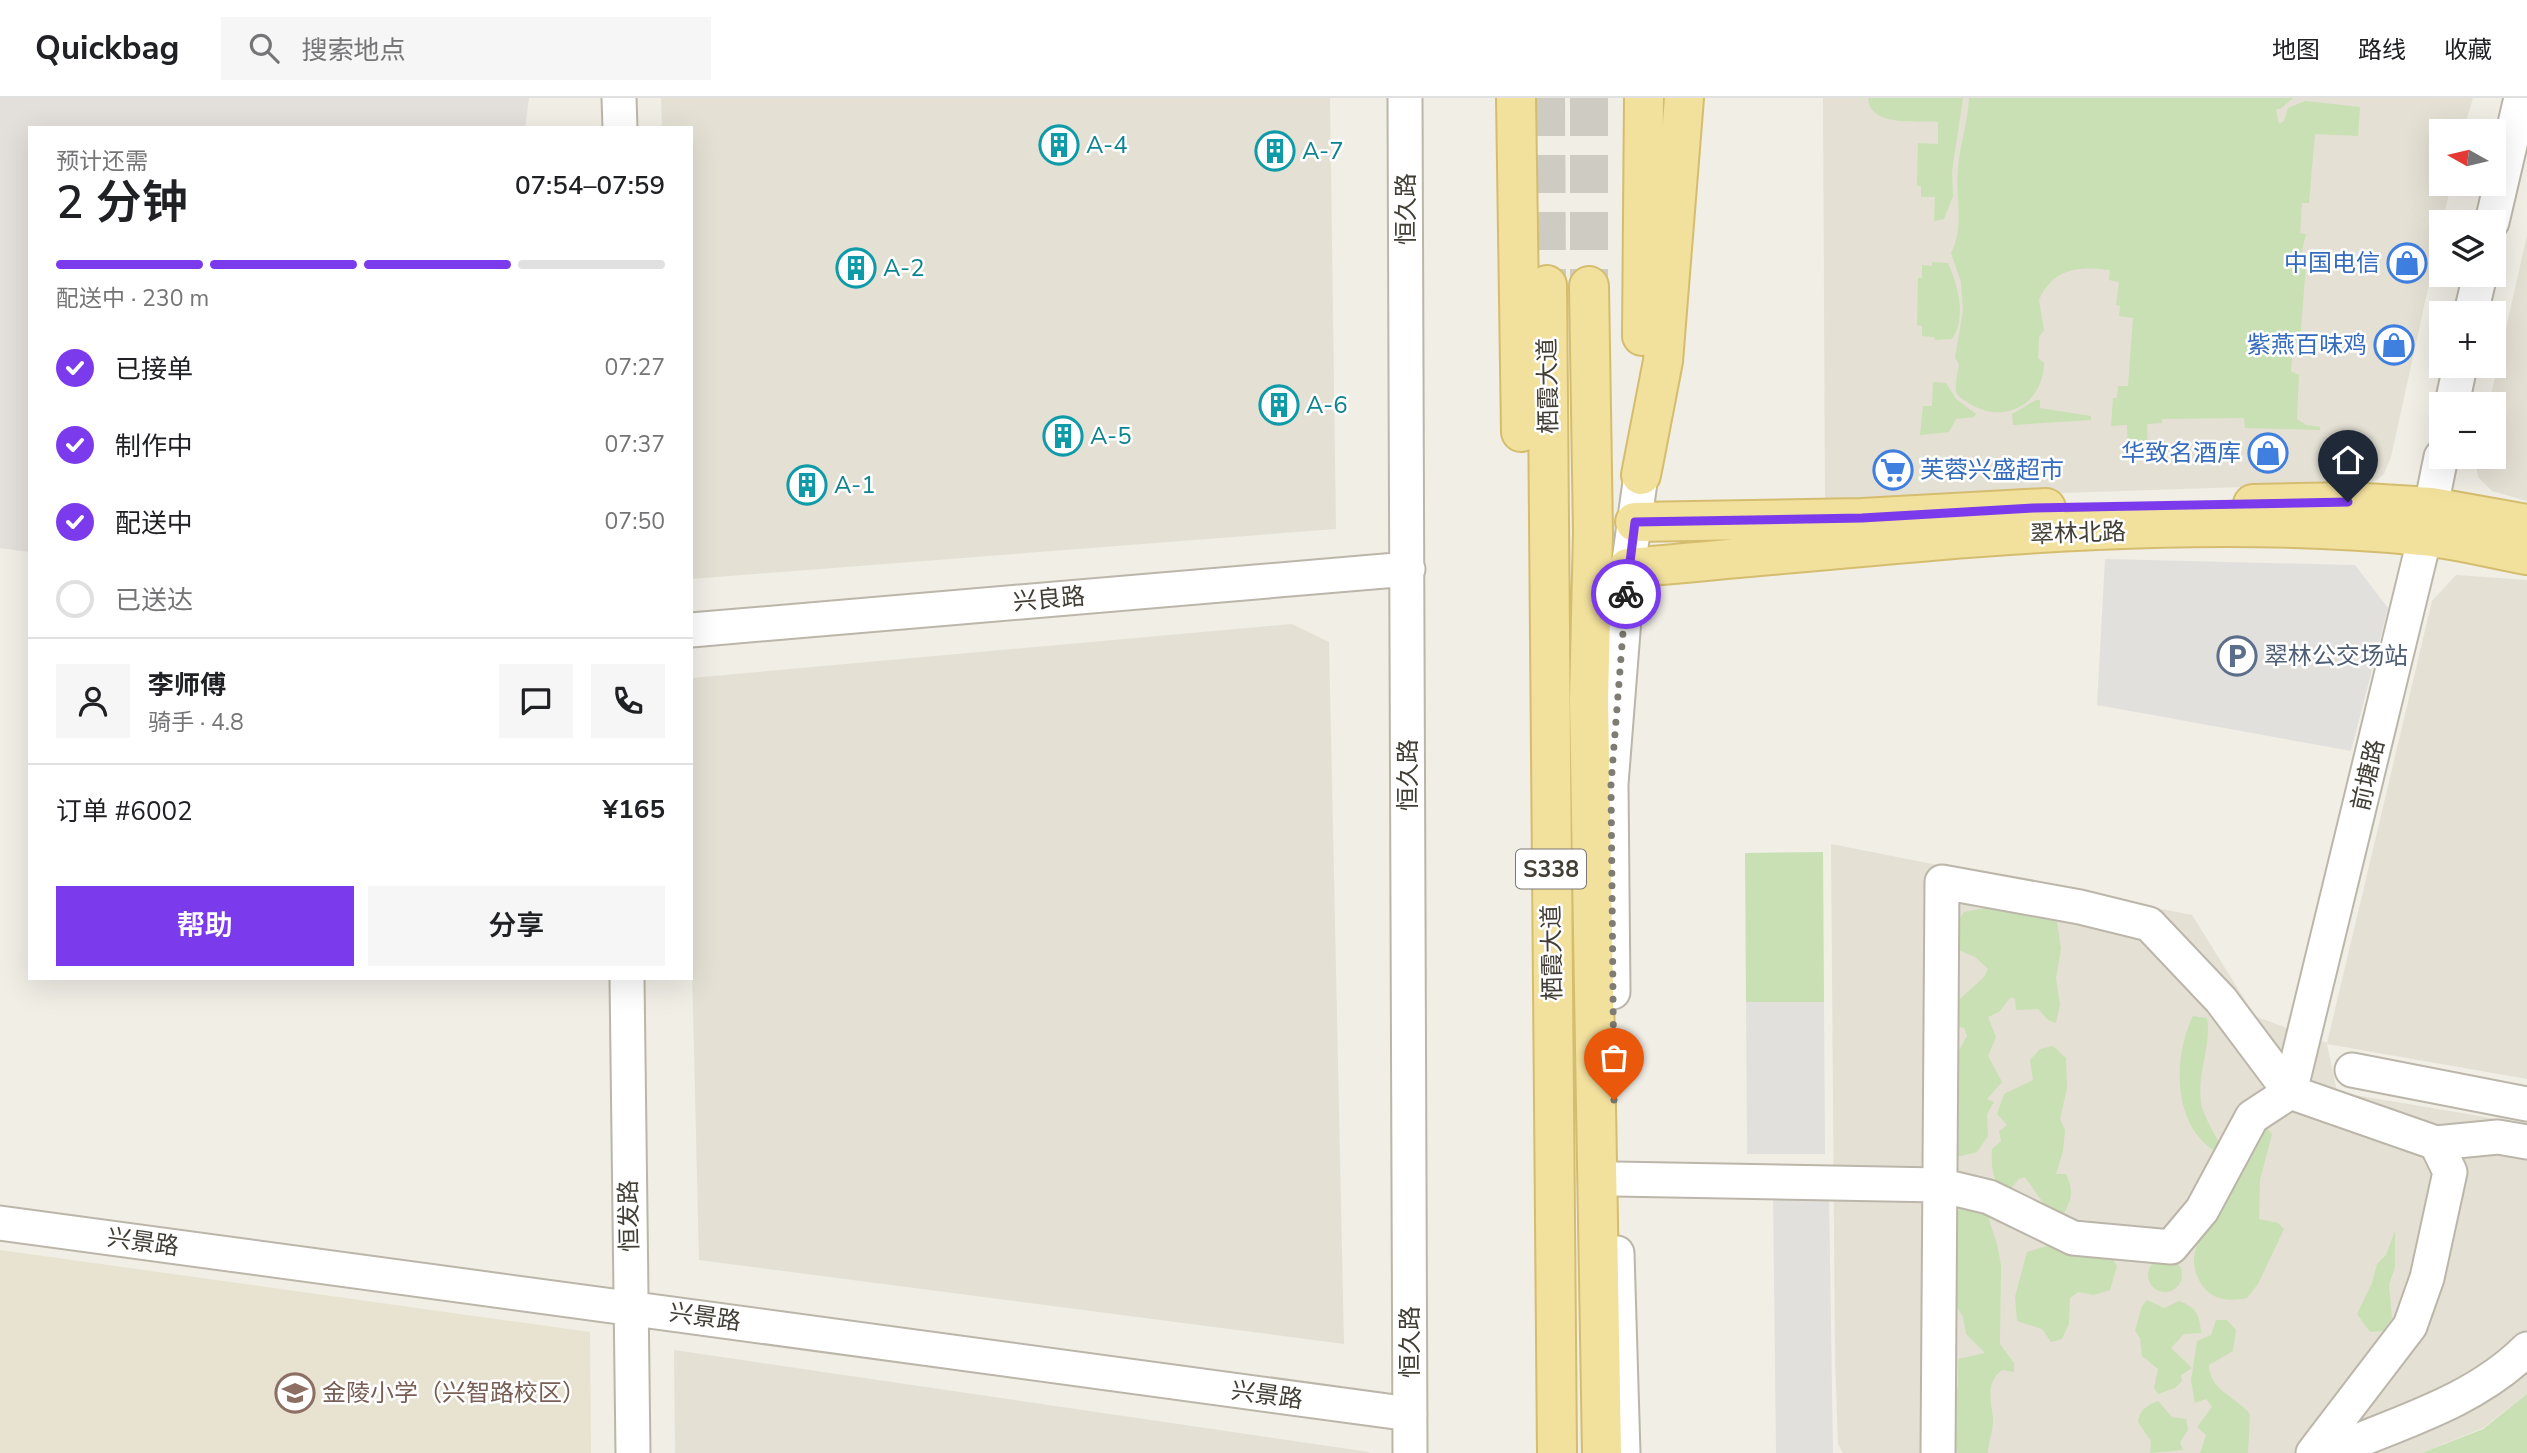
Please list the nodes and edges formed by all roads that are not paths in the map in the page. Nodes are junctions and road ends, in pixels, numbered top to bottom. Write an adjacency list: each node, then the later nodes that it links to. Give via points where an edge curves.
1 (619, 98): 7 (street)
2 (1405, 98): 18 (street, 恒久路)
3 (1516, 98): 20 (main road, via 1524,632)
4 (1644, 98): 12 (main road)
5 (1684, 98): 12 (main road, via 1663,361)
6 (2521, 98): 8 (street)
7 (620, 126)
8 (2495, 210)
9 (1547, 285): 20 (main road, 栖霞大道 / S338)
10 (1589, 286): 36 (main road, 栖霞大道 / S338, via 1593,533 1589,699)
11 (2439, 469): 13 (street, 前塘路)
12 (1641, 475): 14 (street)
13 (2428, 521): 14 (main road, 翠林北路, via 2348,502); 15 (main road, 翠林北路); 16 (main road, 翠林北路); 17 (main road, 翠林北路, via 2041,533); 23 (street, 前塘路)
14 (1635, 522): 17 (street)
15 (2527, 524)
16 (2527, 555)
17 (1628, 568): 27 (street, via 1611,784)
18 (1408, 569): 19 (street, 兴良路); 32 (street, 恒久路)
19 (693, 630)
20 (1552, 875): 35 (main road, 栖霞大道 / S338)
21 (627, 980): 30 (street, 恒发路)
22 (2352, 1070): 24 (street)
23 (2290, 1092): 26 (street); 28 (street, via 2252,1116 2202,1210 2171,1247 2073,1238 1989,1198); 28 (street, via 2221,1000 2150,925 1942,882)
24 (2527, 1104)
25 (2527, 1142): 26 (street, via 2498,1137)
26 (2436, 1143): 39 (street, via 2450,1172 2427,1278 2410,1326)
27 (1615, 1179): 28 (street); 37 (street)
28 (1939, 1185): 38 (street)
29 (0, 1223): 30 (street, 兴景路)
30 (630, 1307): 32 (street, 兴景路); 33 (street, 恒发路)
31 (2527, 1349): 40 (street, via 2474,1392)
32 (1410, 1415): 34 (street, 恒久路)
33 (633, 1453)
34 (1410, 1453)
35 (1557, 1453)
36 (1602, 1453)
37 (1623, 1453)
38 (1938, 1453)
39 (2313, 1453)
40 (2328, 1453)

